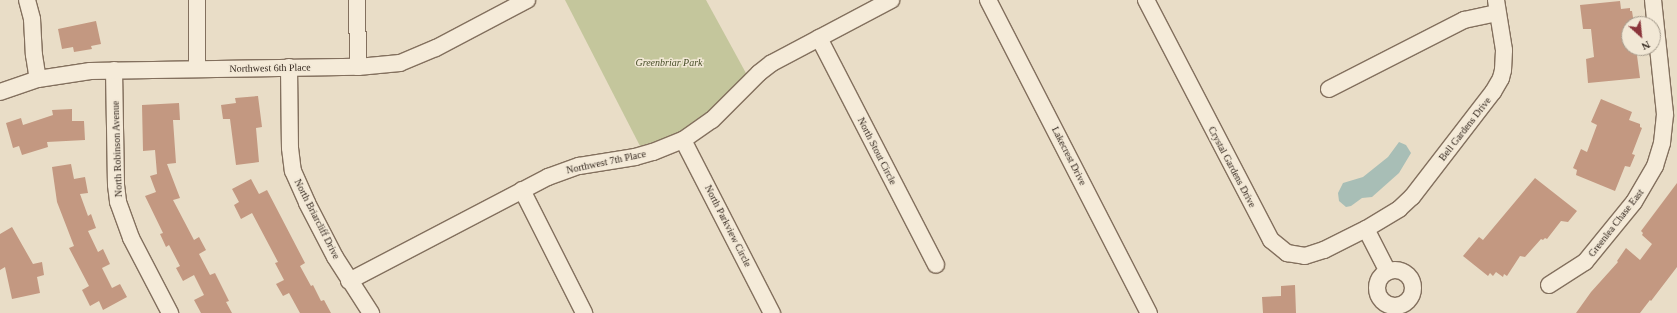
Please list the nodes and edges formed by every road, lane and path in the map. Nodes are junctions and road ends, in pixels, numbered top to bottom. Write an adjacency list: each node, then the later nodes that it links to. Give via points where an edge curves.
1 (27, 0): 15 (street, via 32,19)
2 (197, 0): 12 (street)
3 (357, 0): 11 (street)
4 (527, 0): 11 (street, Northwest 6th Place, via 400,63)
5 (891, 0): 10 (street, Northwest 7th Place)
6 (988, 0): 30 (street, Lakecrest Drive)
7 (1146, 0): 20 (street, Crystal Gardens Drive, via 1271,240 1287,253 1310,255)
8 (1653, 0): 24 (street, Greenlea Chase East, via 1665,114 1662,143 1655,166 1634,202 1585,262)
9 (1497, 7): 16 (street, via 1464,20); 20 (street, Bell Gardens Drive, via 1504,50 1501,78 1493,92 1412,197 1399,209)
10 (819, 38): 18 (street, Northwest 7th Place, via 772,63 712,120); 21 (street, North Stout Circle)
11 (358, 66): 13 (street, Northwest 6th Place)
12 (197, 68): 13 (street, Northwest 6th Place); 14 (street, Northwest 6th Place)
13 (289, 68): 23 (street, North Briarcliff Drive, via 290,148 293,171 307,203)
14 (114, 70): 15 (street, Northwest 6th Place, via 76,72); 26 (street, North Robinson Avenue, via 118,202 131,238)
15 (38, 79): 17 (street, Northwest 6th Place)
16 (1329, 89)
17 (0, 92)
18 (684, 140): 19 (street, Northwest 7th Place, via 635,157 579,166); 29 (street, North Parkview Circle)
19 (522, 190): 23 (street, Northwest 7th Place); 28 (street)
20 (1366, 229): 22 (street)
21 (936, 264)
22 (1388, 272): 25 (street, via 1396,270 1409,277 1413,292); 25 (street, via 1379,279 1377,285 1380,300 1388,305)
23 (349, 280): 27 (street, North Briarcliff Drive)
24 (1549, 285)
25 (1407, 308)
26 (170, 313)
27 (371, 313)
28 (584, 313)
29 (772, 313)
30 (1149, 313)

